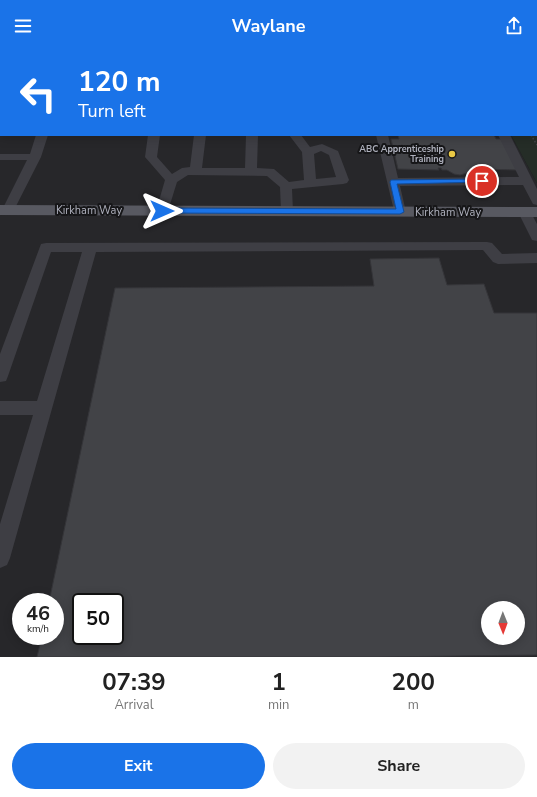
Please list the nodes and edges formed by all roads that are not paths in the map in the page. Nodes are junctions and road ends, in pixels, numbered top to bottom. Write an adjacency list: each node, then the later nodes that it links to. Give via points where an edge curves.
1 (42, 136): 10 (lane)
2 (154, 136): 13 (lane, via 151,157)
3 (200, 136): 11 (lane)
4 (252, 136): 12 (lane)
5 (296, 136): 8 (lane)
6 (382, 136): 15 (lane)
7 (504, 136): 14 (lane)
8 (308, 152): 16 (lane); 16 (lane, via 322,147 334,153 343,180)
9 (0, 157): 10 (lane)
10 (35, 157): 19 (lane)
11 (196, 172): 12 (lane); 13 (lane, via 186,171)
12 (251, 172): 17 (lane, via 270,172)
13 (171, 180): 20 (lane)
14 (527, 181): 15 (lane); 18 (lane)
15 (393, 182): 22 (lane)
16 (310, 183): 17 (lane)
17 (286, 186): 21 (lane)
18 (537, 201)
19 (4, 210): 20 (main road, Kirkham Way); 24 (main road)
20 (162, 211): 21 (main road, Kirkham Way)
21 (288, 211): 22 (main road, Kirkham Way)
22 (400, 212): 23 (main road, Kirkham Way)
23 (531, 212): 25 (lane)
24 (0, 227)
25 (537, 237)
26 (90, 248): 27 (lane, via 487,246 498,258); 28 (lane, via 46,247); 30 (lane)
27 (537, 258)
28 (0, 376)
29 (0, 408): 30 (lane)
30 (43, 408): 31 (lane)
31 (0, 558)

